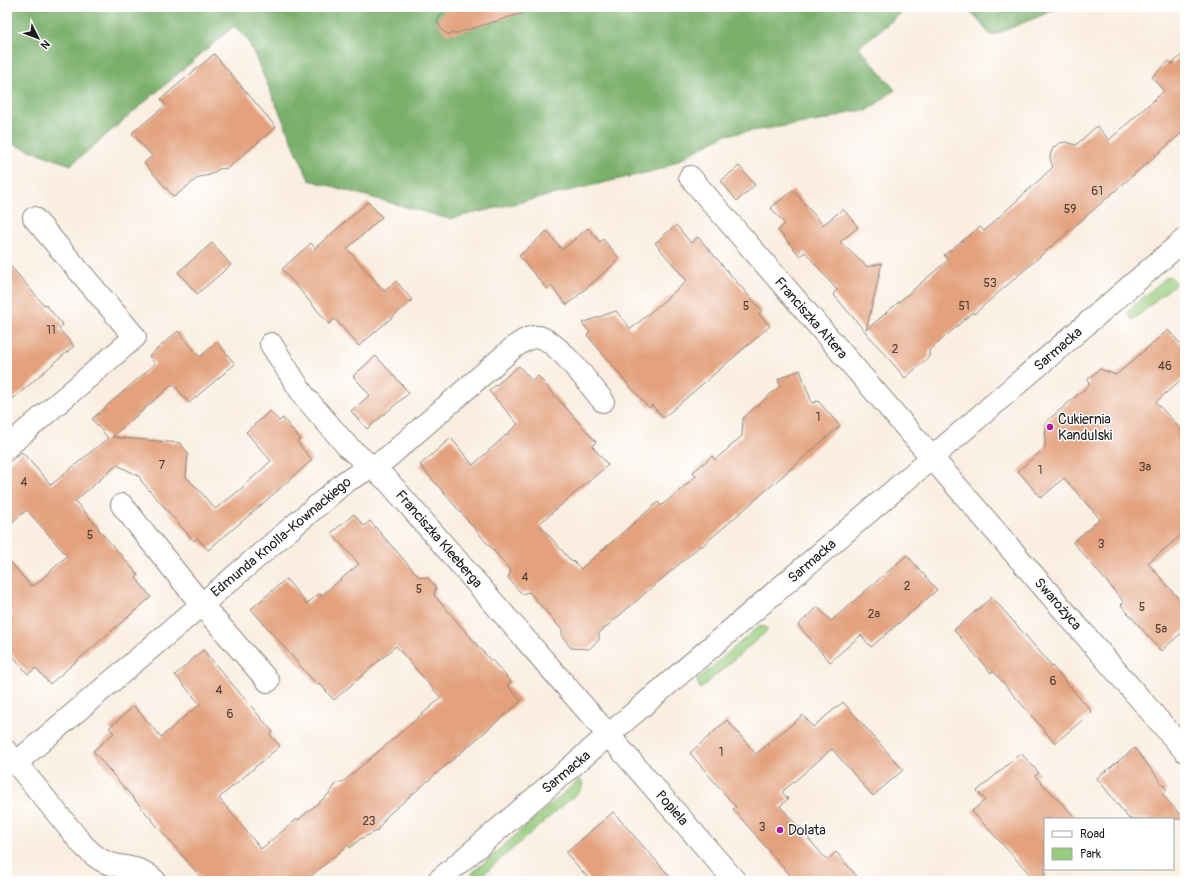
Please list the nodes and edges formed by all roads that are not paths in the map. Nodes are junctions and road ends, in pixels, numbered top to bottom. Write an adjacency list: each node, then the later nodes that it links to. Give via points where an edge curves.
1 (690, 178): 7 (street, Franciszka Altera)
2 (34, 218): 6 (street, via 135,337)
3 (1185, 239): 7 (street, Sarmacka)
4 (271, 344): 8 (street, Franciszka Kleeberga, via 304,396 348,447)
5 (603, 401): 8 (street, Edmunda Knolla-Kownackiego, via 551,343 538,337 526,339 387,458)
6 (7, 447)
7 (932, 458): 12 (street, Sarmacka); 13 (street, Swarożyca)
8 (371, 467): 10 (street, Edmunda Knolla-Kownackiego, via 345,482); 12 (street, Franciszka Kleeberga, via 388,481)
9 (122, 505): 10 (street)
10 (202, 604): 11 (street); 14 (street, Edmunda Knolla-Kownackiego)
11 (268, 681)
12 (609, 735): 16 (street, Sarmacka); 17 (street, Popiela)
13 (1185, 751)
14 (12, 758): 15 (street, via 90,852 114,865 138,869 149,874)
15 (155, 881)
16 (438, 881)
17 (735, 881)

